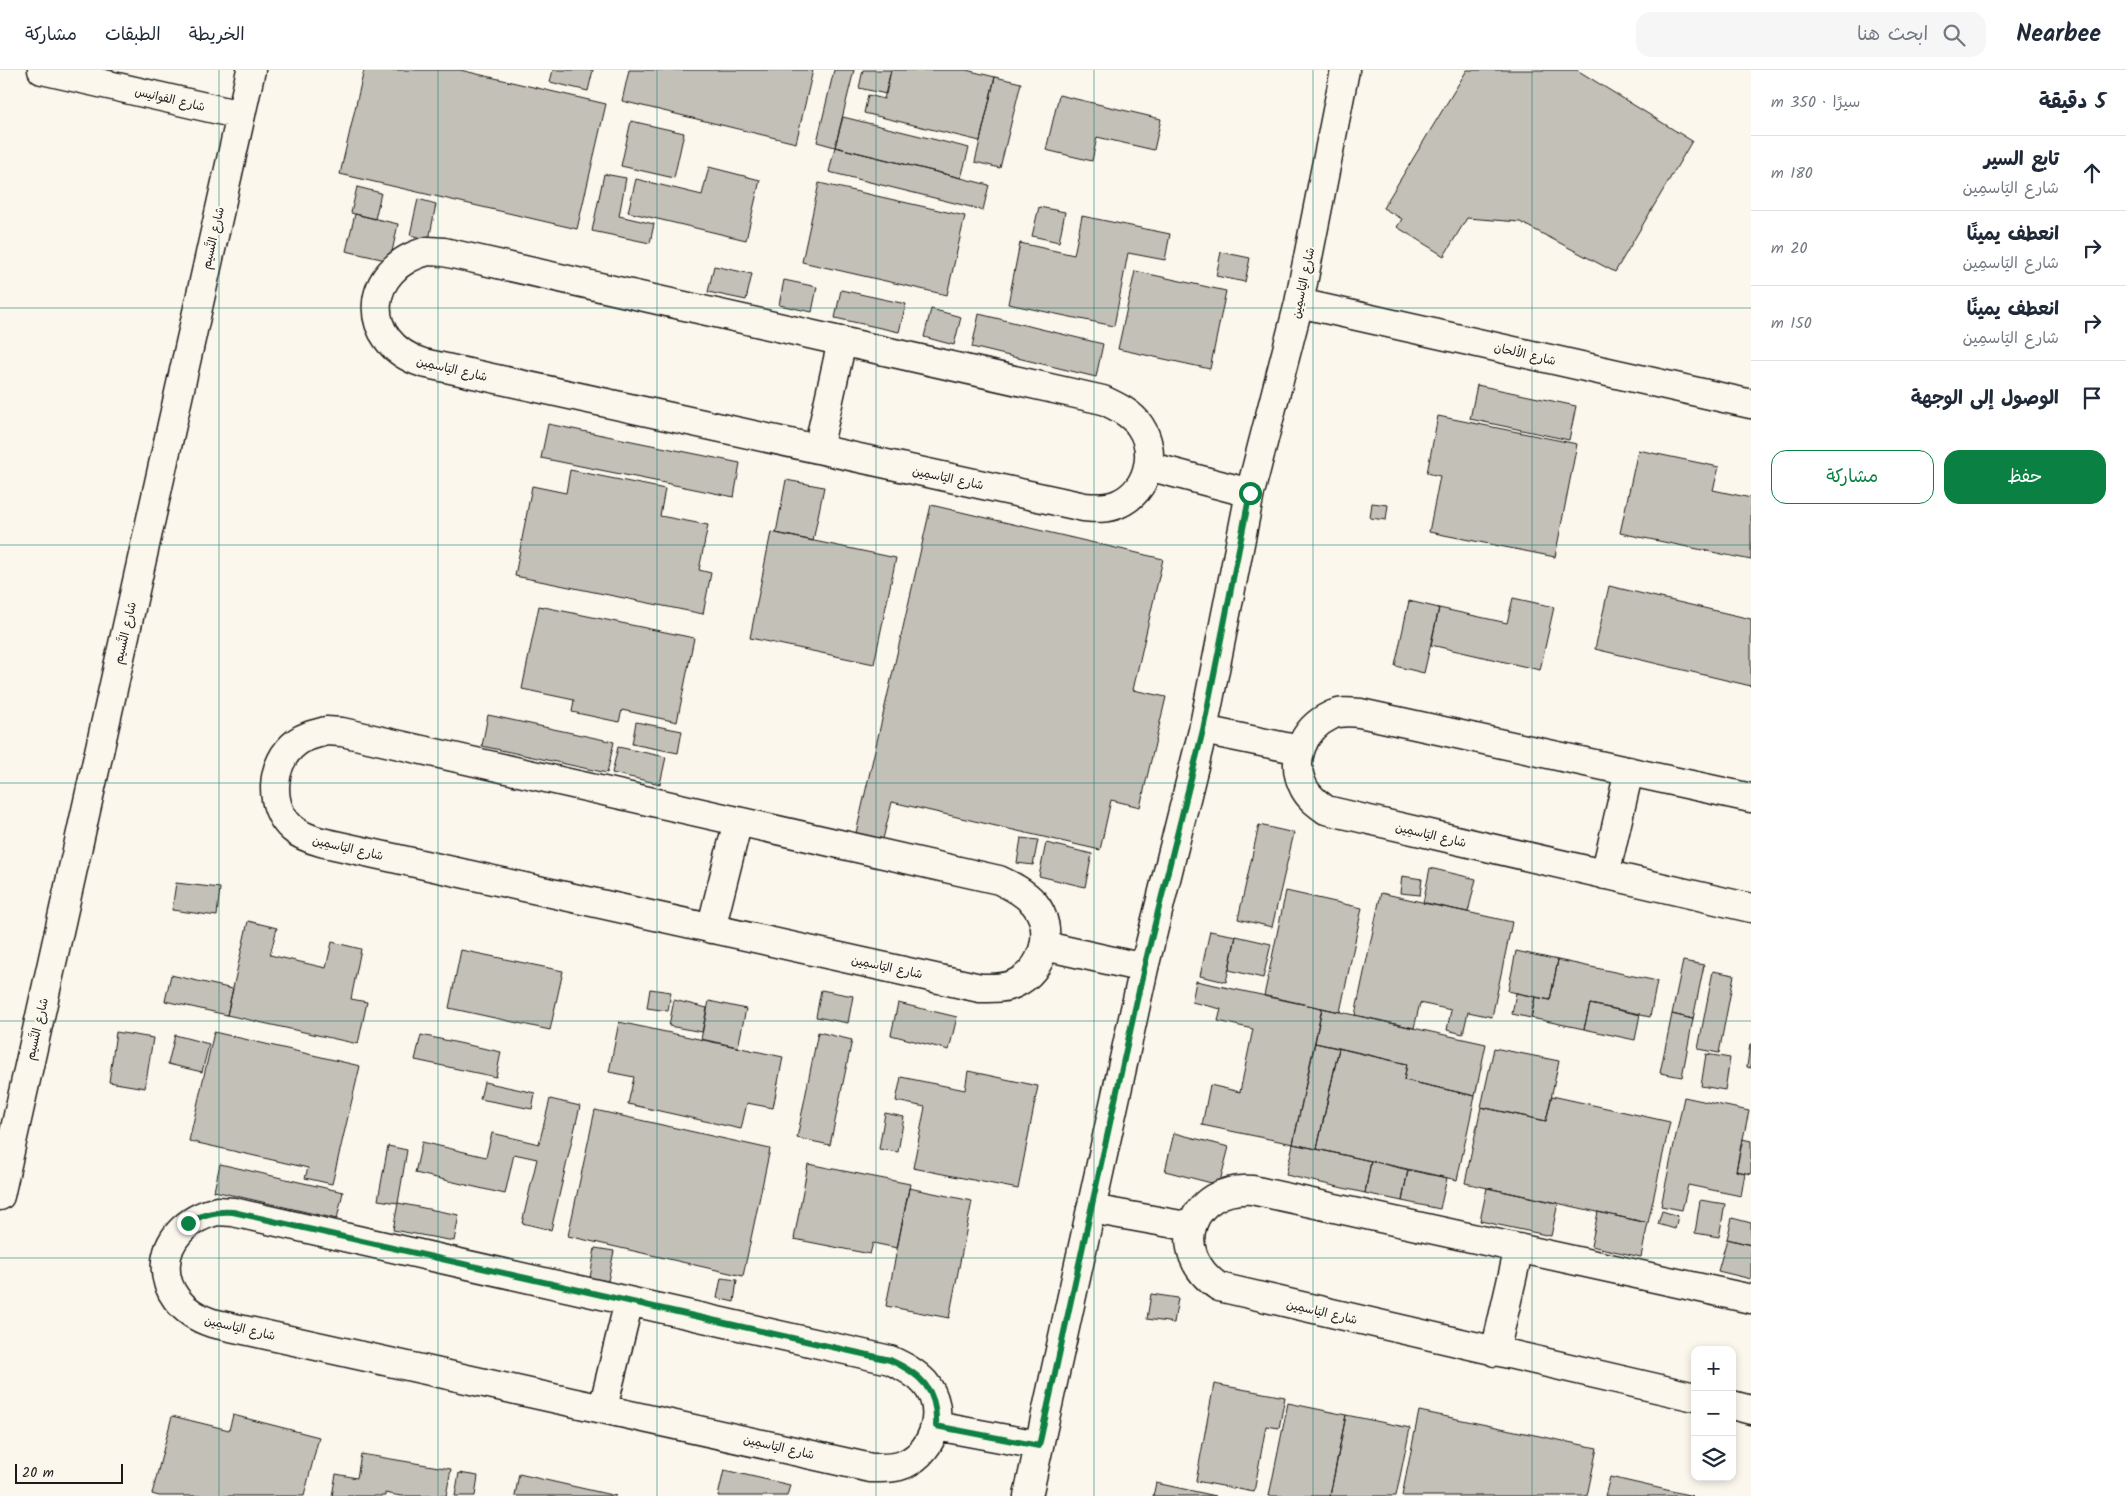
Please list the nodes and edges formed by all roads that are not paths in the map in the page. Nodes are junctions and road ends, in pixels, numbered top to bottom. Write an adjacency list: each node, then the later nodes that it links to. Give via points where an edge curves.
1 (42, 70): 4 (street, شارع الفوانيس)
2 (251, 70): 4 (street, شارع النَّسيم)
3 (1345, 70): 5 (street, شارع اليَاسمِين)
4 (241, 115): 21 (street, شارع النَّسيم)
5 (1299, 303): 7 (street, شارع الألحان); 10 (street, شارع اليَاسمِين)
6 (842, 342): 8 (street); 8 (street, شارع اليَاسمِين, via 444,252 428,251 398,263 380,289 377,305 384,336 407,358); 9 (street, شارع اليَاسمِين, via 1102,400 1129,414 1139,424 1148,444)
7 (1751, 404)
8 (818, 449): 9 (street, شارع اليَاسمِين, via 1101,509 1132,495)
9 (1148, 466): 10 (street)
10 (1250, 493): 11 (street, شارع اليَاسمِين)
11 (1203, 730): 12 (street); 20 (street, شارع اليَاسمِين)
12 (1300, 750): 13 (street, شارع اليَاسمِين, via 1318,722 1345,712 1360,713); 16 (street, شارع اليَاسمِين, via 1299,776 1305,790 1326,810)
13 (1630, 772): 14 (street, شارع اليَاسمِين); 16 (street)
14 (1751, 798)
15 (738, 821): 18 (street); 18 (street, شارع اليَاسمِين, via 342,732 326,731 296,743 285,754 278,769 276,801 282,816 305,838); 19 (street, شارع اليَاسمِين, via 998,880 1025,894 1035,904 1042,918)
16 (1605, 875): 17 (street, شارع اليَاسمِين)
17 (1751, 908)
18 (712, 929): 19 (street, شارع اليَاسمِين, via 980,988 997,989 1014,985 1028,976)
19 (1045, 946): 20 (street)
20 (1144, 968): 22 (street, شارع اليَاسمِين)
21 (0, 1196)
22 (1091, 1209): 23 (street); 33 (street, شارع اليَاسمِين)
23 (1192, 1227): 24 (street, شارع اليَاسمِين, via 1200,1210 1210,1200 1237,1189); 27 (street, شارع اليَاسمِين, via 1191,1253 1197,1267 1219,1287)
24 (1519, 1248): 25 (street, شارع اليَاسمِين); 27 (street)
25 (1751, 1299)
26 (629, 1301): 30 (street); 30 (street, شارع اليَاسمِين, via 233,1212 217,1211 188,1223 176,1234 169,1249 167,1280 173,1295 197,1318); 32 (street, شارع اليَاسمِين, via 890,1360 916,1374 926,1385 937,1412)
27 (1495, 1352): 28 (street, شارع اليَاسمِين)
28 (1691, 1396)
29 (1736, 1406): 31 (street)
30 (603, 1408): 32 (street, شارع اليَاسمِين, via 871,1468 888,1469 919,1455 930,1442)
31 (1751, 1410)
32 (936, 1426): 33 (street)
33 (1039, 1446): 34 (street, شارع اليَاسمِين)
34 (1028, 1496)

